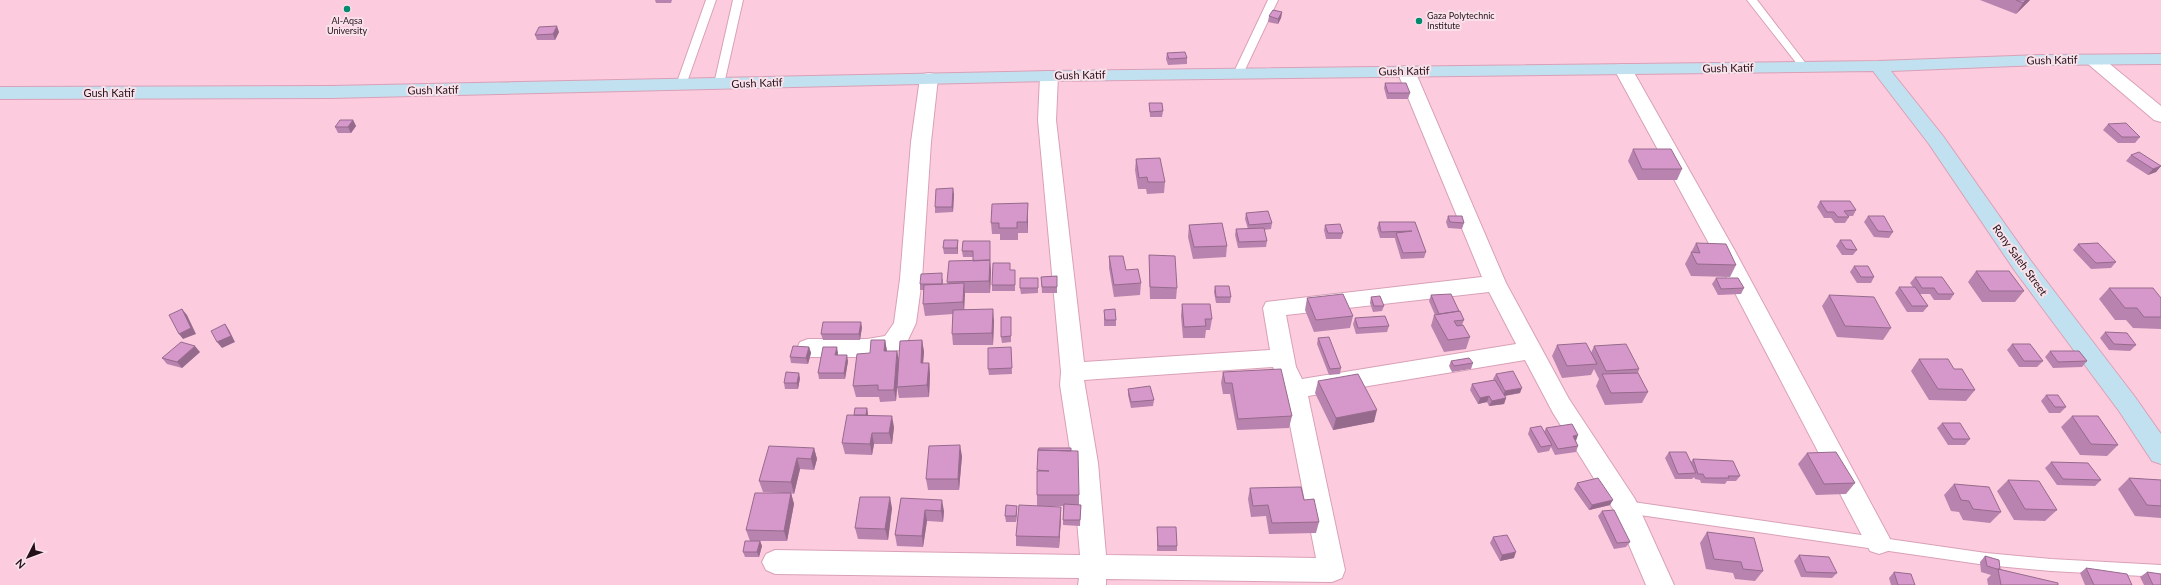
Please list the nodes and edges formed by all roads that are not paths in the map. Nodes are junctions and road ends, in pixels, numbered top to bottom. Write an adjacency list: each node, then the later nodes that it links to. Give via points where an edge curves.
1 (712, 0): 15 (lane)
2 (738, 0): 14 (lane)
3 (1273, 0): 11 (lane)
4 (1752, 0): 8 (lane)
5 (2161, 59): 6 (main road, Gush Katif)
6 (2094, 60): 7 (main road, Gush Katif); 17 (street)
7 (1878, 66): 8 (main road, Gush Katif); 24 (main road, Rony Saleh Street, via 1936,140)
8 (1804, 67): 9 (main road, Gush Katif)
9 (1623, 69): 10 (main road, Gush Katif); 26 (street, via 1724,251)
10 (1406, 71): 11 (main road, Gush Katif); 18 (street)
11 (1238, 74): 12 (main road, Gush Katif)
12 (1050, 76): 13 (main road, Gush Katif); 22 (street, via 1047,120)
13 (929, 78): 14 (main road, Gush Katif); 19 (street, via 921,142 911,279 905,323 901,333 891,344 867,348)
14 (719, 84): 15 (main road, Gush Katif)
15 (681, 85): 16 (main road, Gush Katif, via 331,92)
16 (0, 93)
17 (2161, 116)
18 (1495, 283): 20 (street); 21 (street, via 1274,308)
19 (808, 348)
20 (1530, 350): 23 (street); 25 (street, via 1561,406)
21 (1283, 358): 22 (street); 23 (street, via 1284,367)
22 (1073, 372): 29 (street, via 1072,385 1086,463)
23 (1295, 389): 29 (street, via 1332,570)
24 (2161, 454)
25 (1626, 507): 26 (lane); 30 (street)
26 (1880, 543): 28 (lane, via 2000,560)
27 (775, 562): 29 (street)
28 (2161, 571)
29 (1093, 576)
30 (1660, 585)

